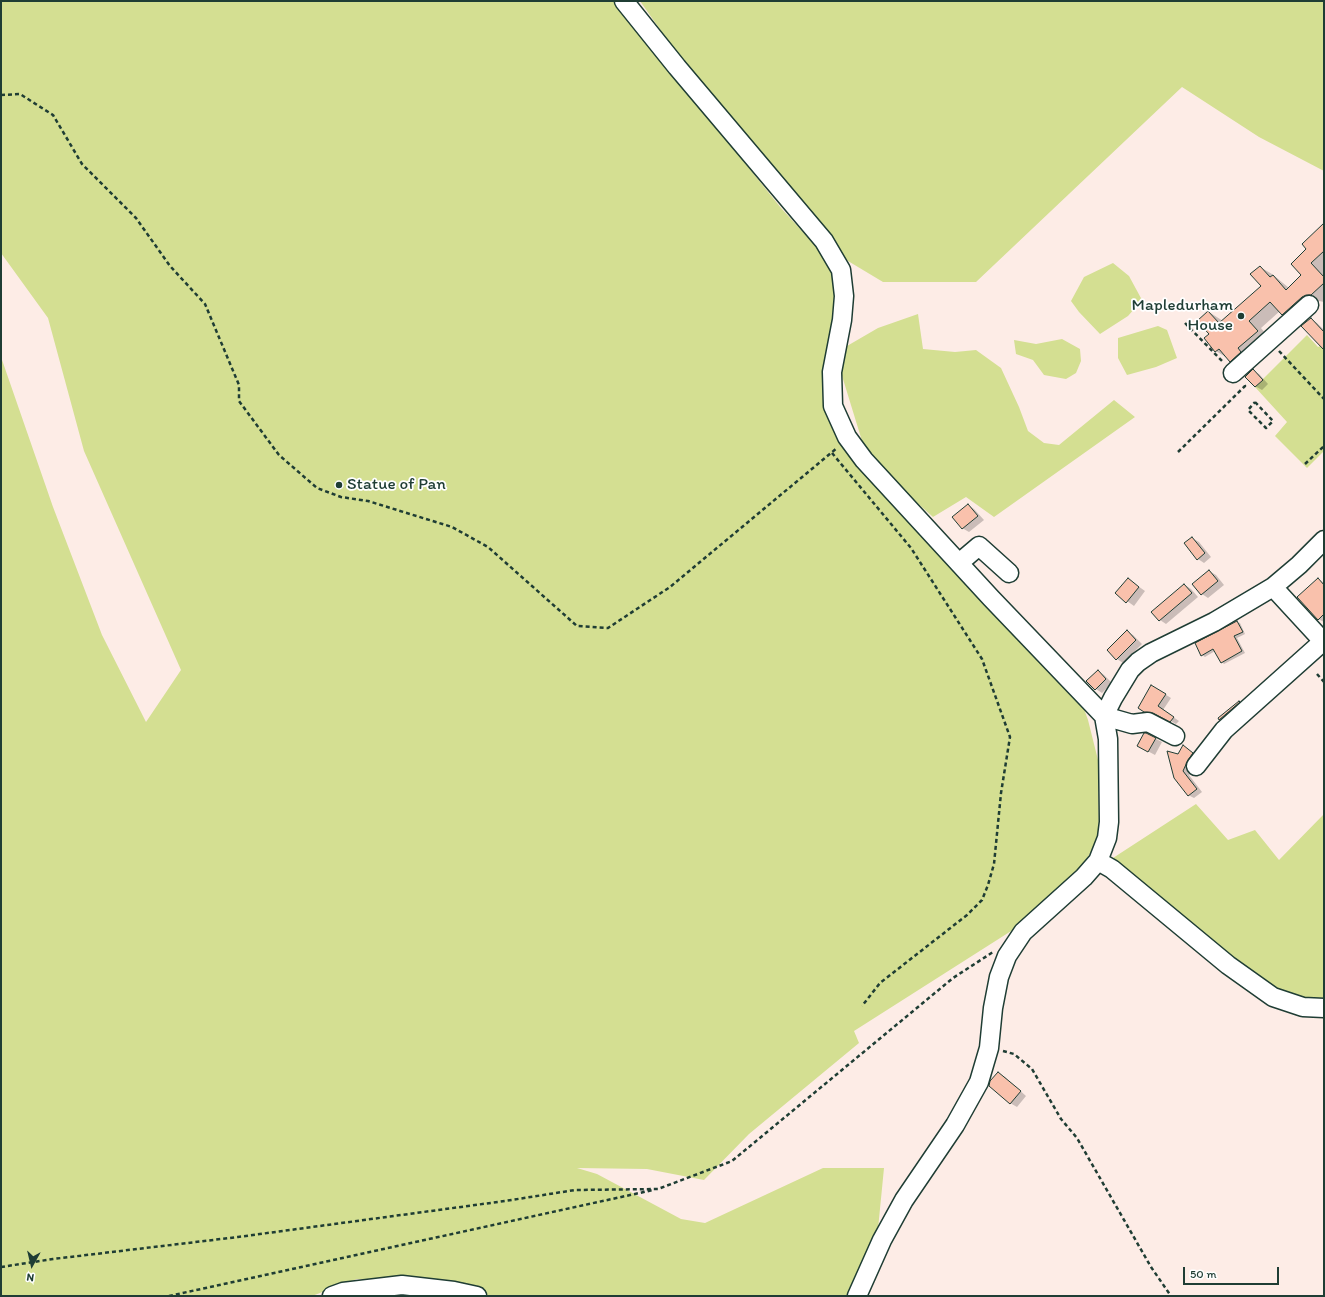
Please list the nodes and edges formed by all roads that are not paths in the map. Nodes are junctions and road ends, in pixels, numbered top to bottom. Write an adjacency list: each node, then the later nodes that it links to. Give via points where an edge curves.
1 (624, 1): 5 (street, via 824,241 840,270 844,296 832,372 833,406 847,437 864,460)
2 (1309, 305): 3 (street)
3 (1233, 373)
4 (1324, 540): 7 (street)
5 (959, 563): 6 (street, via 980,546); 8 (street)
6 (1009, 573)
7 (1274, 587): 8 (street, via 1214,622 1150,653 1138,662 1130,670); 10 (street, via 1320,638 1319,645 1224,730)
8 (1104, 716): 9 (street, via 1132,724 1148,722); 11 (street, via 1108,739 1109,822 1107,838)
9 (1175, 736)
10 (1196, 766)
11 (1098, 861): 12 (street, via 1112,869 1228,966 1273,997 1303,1007); 15 (street, via 1023,932 1007,956 999,977 989,1048 979,1082 955,1126 904,1200 882,1240)
12 (1324, 1008)
13 (332, 1296): 14 (street, via 343,1292 402,1285)
14 (477, 1296)
15 (857, 1296)

